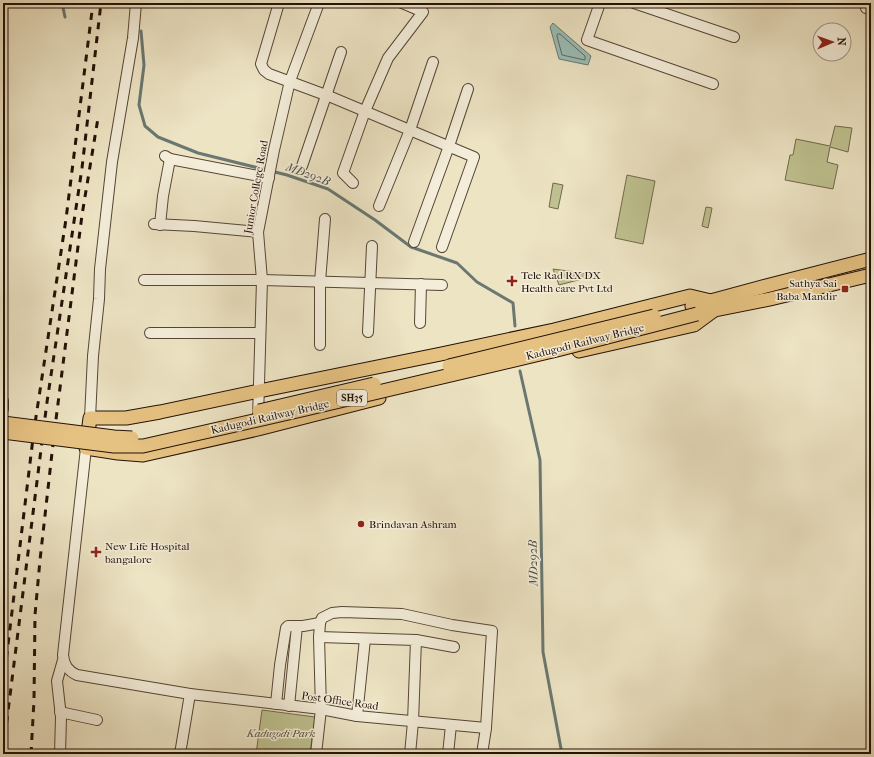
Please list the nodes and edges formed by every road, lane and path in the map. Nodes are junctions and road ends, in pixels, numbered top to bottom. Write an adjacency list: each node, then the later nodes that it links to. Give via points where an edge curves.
1 (136, 3): 44 (street, via 133,38 112,162 100,269)
2 (279, 3): 10 (street, via 261,64 269,74)
3 (319, 3): 10 (street, Junior College Road)
4 (402, 3): 14 (street, via 423,12 388,58)
5 (600, 3): 11 (street, via 588,40)
6 (634, 3): 7 (street)
7 (734, 37)
8 (341, 52): 13 (street)
9 (433, 62): 15 (street)
10 (290, 81): 13 (street); 18 (street, Junior College Road)
11 (713, 84)
12 (468, 89): 16 (street)
13 (326, 95): 14 (street); 17 (street)
14 (365, 111): 15 (street); 19 (street, via 343,173)
15 (410, 130): 16 (street); 20 (street)
16 (449, 146): 23 (street); 25 (street, via 474,157)
17 (302, 166)
18 (269, 178): 22 (street, Junior College Road); 22 (street, via 168,158 157,225)
19 (353, 184)
20 (379, 206)
21 (325, 219): 30 (street)
22 (258, 232): 29 (street, Junior College Road)
23 (414, 242)
24 (372, 246): 31 (street)
25 (442, 248)
26 (871, 259): 34 (main road, SH35)
27 (871, 275): 34 (main road, SH35, via 762,301)
28 (144, 280): 29 (street)
29 (262, 280): 30 (street); 39 (street, Junior College Road)
30 (320, 282): 31 (street); 40 (street)
31 (369, 283): 32 (street); 37 (street)
32 (421, 284): 33 (street); 36 (street)
33 (442, 285)
34 (712, 306): 35 (main road, SH35); 41 (main road, via 690,296 554,330); 46 (main road, via 694,325 508,366)
35 (695, 310): 45 (main road, SH35, bridge, via 142,438 114,437); 47 (main road, Kadugodi Railway Bridge / SH35, bridge, via 530,356 143,446 114,446)
36 (420, 322)
37 (368, 332)
38 (150, 333): 39 (street)
39 (260, 333): 41 (street, Junior College Road)
40 (320, 345)
41 (259, 391): 44 (main road, via 133,417); 46 (street, Junior College Road)
42 (3, 401): 43 (street)
43 (3, 409)
44 (90, 418): 48 (main road)
45 (3, 423)
46 (258, 429): 48 (main road, via 143,455)
47 (3, 432)
48 (86, 448): 55 (street)
49 (320, 623): 50 (street); 51 (street); 65 (street, via 327,615 342,612 402,614 492,631)
50 (297, 626): 57 (street, via 286,628); 58 (street)
51 (319, 637): 52 (street); 59 (street)
52 (365, 639): 53 (street); 61 (street)
53 (416, 640): 54 (street); 63 (street)
54 (454, 647)
55 (63, 660): 56 (street, Post Office Road, via 68,669 77,675); 60 (street, via 57,681)
56 (190, 694): 57 (street, Post Office Road); 67 (street)
57 (276, 704): 58 (street, Post Office Road)
58 (289, 706): 59 (street, Post Office Road)
59 (321, 709): 61 (street, Post Office Road); 68 (street)
60 (60, 712): 62 (street); 66 (street)
61 (357, 716): 63 (street, Post Office Road)
62 (97, 720)
63 (412, 722): 64 (street, Post Office Road); 69 (street)
64 (451, 725): 65 (street, Post Office Road); 70 (street)
65 (486, 728): 71 (street)
66 (60, 754)
67 (180, 754)
68 (316, 754)
69 (410, 754)
70 (448, 754)
71 (482, 754)

